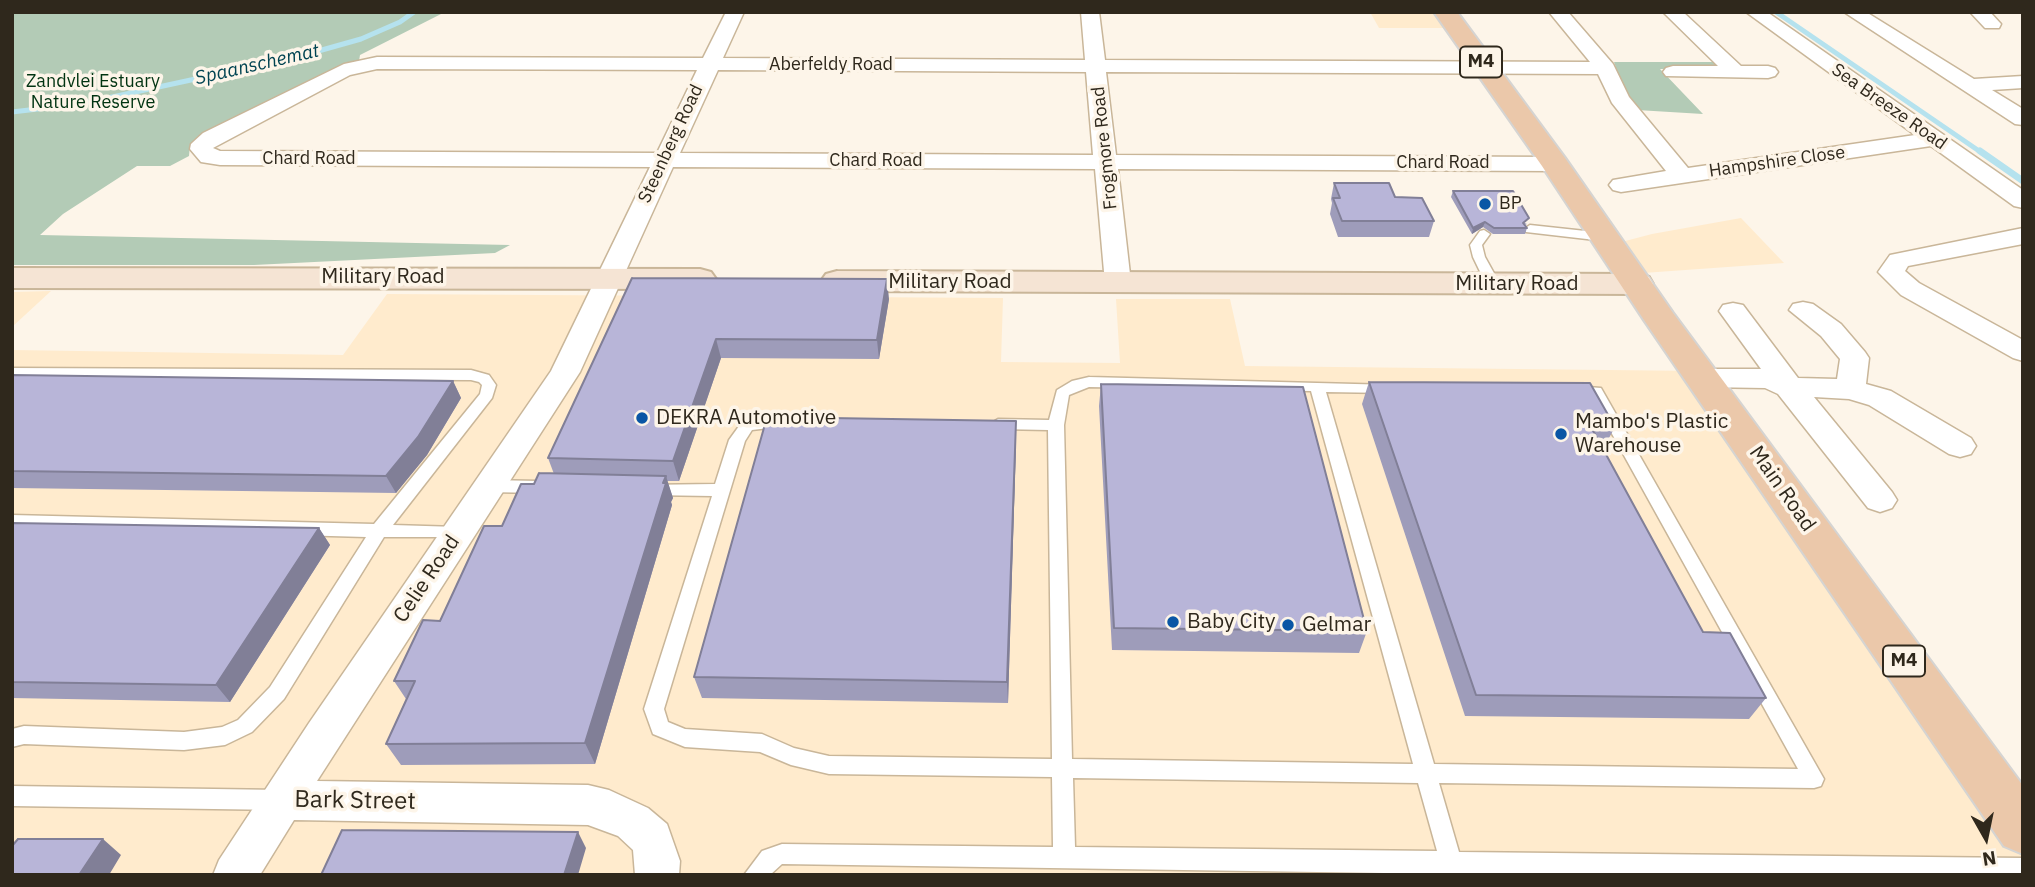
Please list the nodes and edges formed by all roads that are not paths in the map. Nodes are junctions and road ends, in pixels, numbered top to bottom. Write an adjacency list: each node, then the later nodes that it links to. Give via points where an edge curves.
1 (735, 12): 8 (street, Steenberg Road)
2 (1090, 12): 9 (street, Frogmore Road)
3 (1445, 12): 10 (main road, Main Road / M4)
4 (1558, 12): 11 (street)
5 (1672, 12): 13 (street)
6 (1755, 12): 18 (street, Sea Breeze Road)
7 (1853, 12): 16 (street)
8 (709, 64): 9 (street, Aberfeldy Road); 19 (street, Aberfeldy Road, via 363,64 211,138); 20 (street, Steenberg Road)
9 (1097, 66): 10 (street, Aberfeldy Road); 21 (street, Frogmore Road)
10 (1485, 67): 11 (street, Aberfeldy Road); 22 (main road, Main Road / M4)
11 (1606, 68): 23 (street, via 1619,99)
12 (1673, 72): 13 (street)
13 (1736, 72): 14 (street)
14 (1768, 72)
15 (2023, 82): 16 (street)
16 (1970, 85): 17 (street)
17 (2023, 119)
18 (1934, 139): 23 (street, Hampshire Close); 25 (street, Sea Breeze Road)
19 (201, 149): 20 (street, Chard Road, via 209,157 220,158)
20 (664, 160): 21 (street, Chard Road); 30 (street, Steenberg Road)
21 (1107, 162): 22 (street, Chard Road); 34 (street, Frogmore Road)
22 (1555, 163): 29 (main road, Main Road / M4)
23 (1682, 176): 24 (street, Hampshire Close)
24 (1621, 185)
25 (2023, 201)
26 (1530, 229): 29 (lane)
27 (1484, 234): 35 (lane, via 1476,245)
28 (2023, 236): 39 (street, via 1899,260 1891,272 1910,289)
29 (1604, 237): 36 (main road, Main Road / M4)
30 (608, 277): 31 (main road, Military Road); 32 (main road, Military Road); 51 (street, Celie Road, via 565,372)
31 (12, 278)
32 (734, 279)
33 (803, 281): 34 (main road, Military Road)
34 (1118, 283): 35 (main road, Military Road)
35 (1493, 284): 36 (main road, Military Road)
36 (1637, 285): 41 (main road, Main Road / M4)
37 (1803, 310): 45 (street, via 1831,330 1855,358)
38 (1733, 311): 43 (street)
39 (2023, 352)
40 (12, 373): 57 (lane, via 484,378 489,385 487,396)
41 (1709, 386): 43 (street, via 1781,395); 64 (main road, Main Road / M4)
42 (1317, 387): 44 (lane); 49 (lane, via 1088,382 1062,393); 61 (lane)
43 (1789, 387): 45 (street); 55 (street)
44 (1401, 388)
45 (1850, 388): 50 (street, via 1880,398)
46 (1554, 390): 61 (lane, via 1596,391 1814,779)
47 (796, 421): 54 (lane, via 768,420 747,426 737,440)
48 (988, 424): 49 (lane)
49 (1056, 425): 60 (lane)
50 (1960, 446)
51 (488, 486): 52 (lane); 58 (street, Celie Road)
52 (556, 488)
53 (624, 489): 54 (lane)
54 (719, 490): 60 (lane, via 654,709 660,728 685,738 762,743 829,765)
55 (1880, 500)
56 (12, 521): 57 (lane)
57 (380, 529): 58 (lane); 59 (lane, via 276,693 245,726 225,736 184,741)
58 (458, 533): 63 (street, Celie Road)
59 (12, 738)
60 (1062, 768): 61 (lane); 65 (lane)
61 (1426, 774): 66 (lane)
62 (12, 796): 63 (lane, Bark Street)
63 (283, 800): 70 (street, Celie Road); 71 (street, Bark Street, via 588,805 633,822 652,839)
64 (2023, 829)
65 (1064, 858): 67 (lane); 72 (lane, via 782,854 770,858)
66 (1451, 863): 67 (lane); 69 (lane)
67 (1287, 868)
68 (2023, 869): 69 (lane)
69 (1774, 871)
70 (235, 875)
71 (657, 875)
72 (755, 875)

